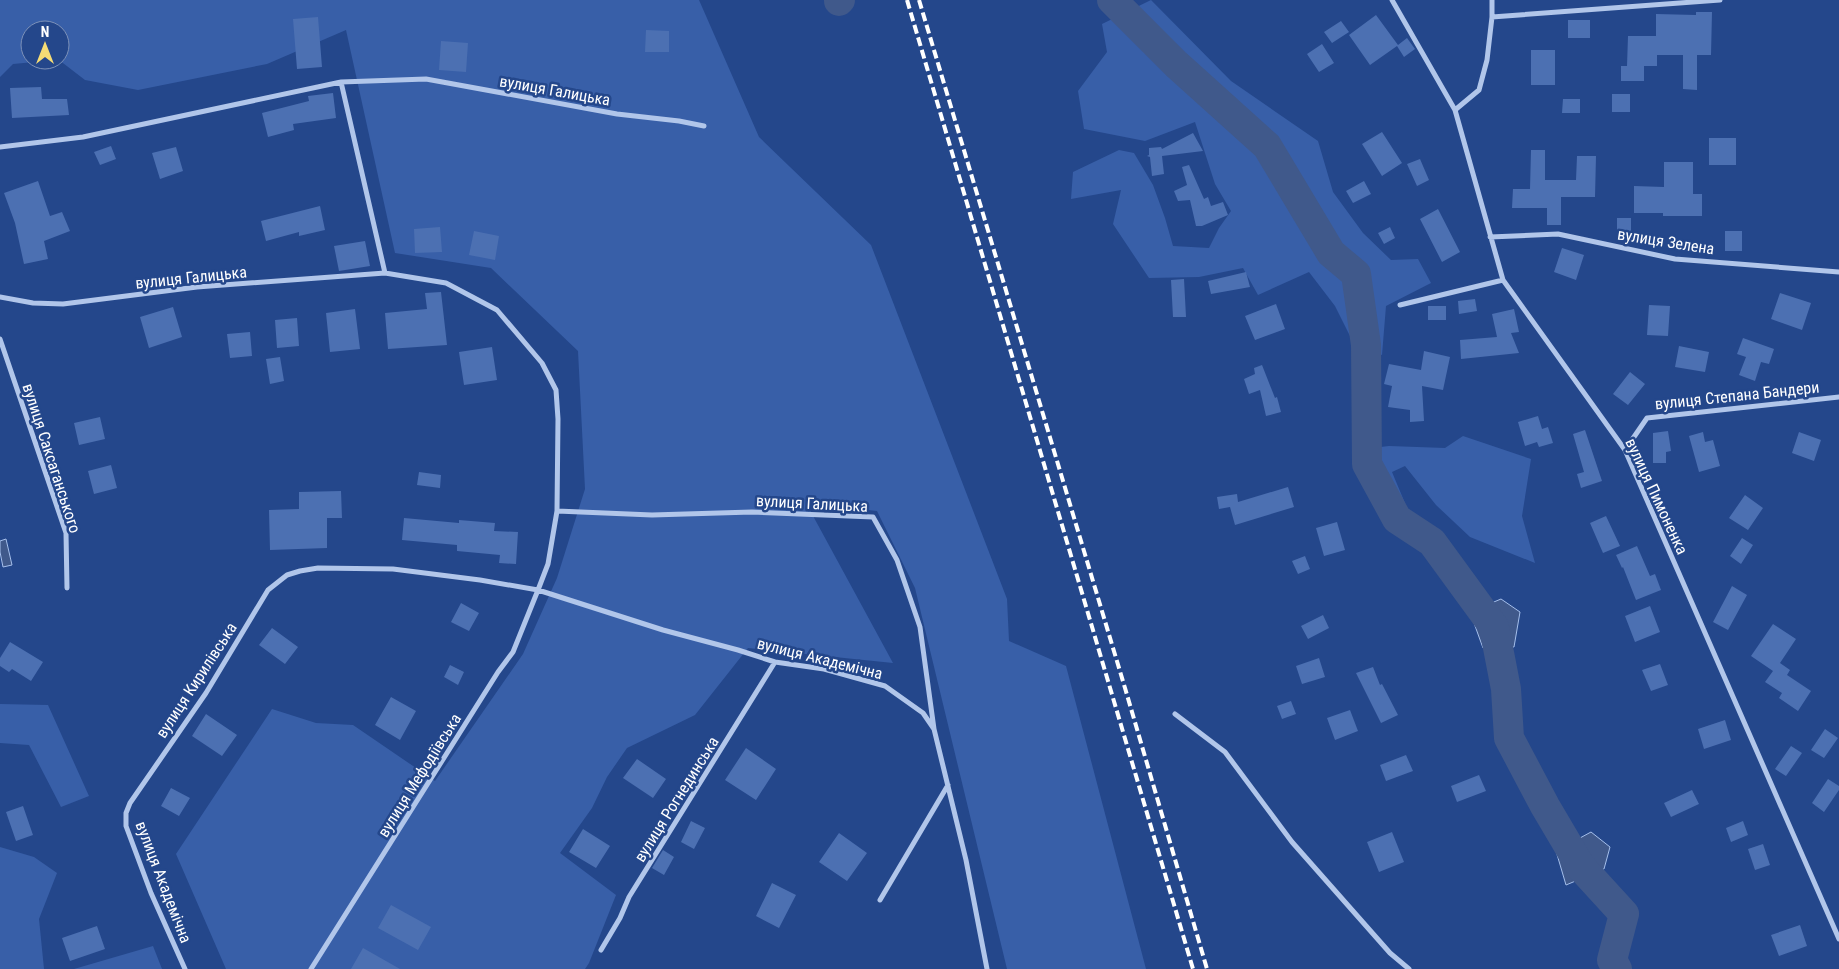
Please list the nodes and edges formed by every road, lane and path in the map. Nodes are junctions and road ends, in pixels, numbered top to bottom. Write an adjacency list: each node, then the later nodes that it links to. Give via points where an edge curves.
1 (1392, 0): 6 (street, вулиця Пимоненка)
2 (1492, 0): 4 (street)
3 (1720, 0): 4 (street)
4 (1492, 18): 6 (street, via 1487,60 1479,90)
5 (341, 82): 7 (street, вулиця Галицька, via 426,79 618,114); 8 (street, вулиця Галицька, via 83,136); 11 (street)
6 (1455, 110): 9 (street, вулиця Пимоненка)
7 (704, 126)
8 (0, 147)
9 (1490, 237): 10 (street, вулиця Зелена, via 1558,234 1675,258); 12 (street, вулиця Пимоненка)
10 (1839, 272)
11 (385, 273): 13 (street, вулиця Галицька, via 197,287 63,304); 18 (street, вулиця Галицька, via 446,283 497,310 542,362 556,390)
12 (1502, 280): 14 (street); 17 (street, вулиця Пимоненка)
13 (0, 297)
14 (1400, 305)
15 (0, 339): 19 (street, вулиця Саксаганського, via 66,533)
16 (1839, 397): 17 (street, вулиця Степана Бандери, via 1647,418)
17 (1625, 450): 27 (street, вулиця Пимоненка)
18 (557, 510): 20 (street, вулиця Галицька, via 548,564); 23 (street, вулиця Галицька, via 652,515 752,512 873,517 897,560 920,626)
19 (67, 588)
20 (538, 590): 21 (street, вулиця Академічна); 25 (street, вулиця Кирилівська, via 393,569 318,568 287,575 268,590 206,693); 30 (street, вулиця Мефодіївська, via 513,652)
21 (775, 662): 23 (street, вулиця Академічна, via 824,669 885,686 922,713); 28 (street, вулиця Рогнединська, via 629,897)
22 (1175, 714): 32 (street, via 1226,752 1292,842 1390,953)
23 (934, 730): 24 (street, вулиця Академічна)
24 (948, 785): 26 (street); 31 (street, вулиця Академічна)
25 (130, 803): 29 (street, вулиця Академічна, via 126,826)
26 (880, 900)
27 (1839, 939)
28 (601, 950)
29 (185, 969)
30 (311, 969)
31 (987, 969)
32 (1409, 969)

